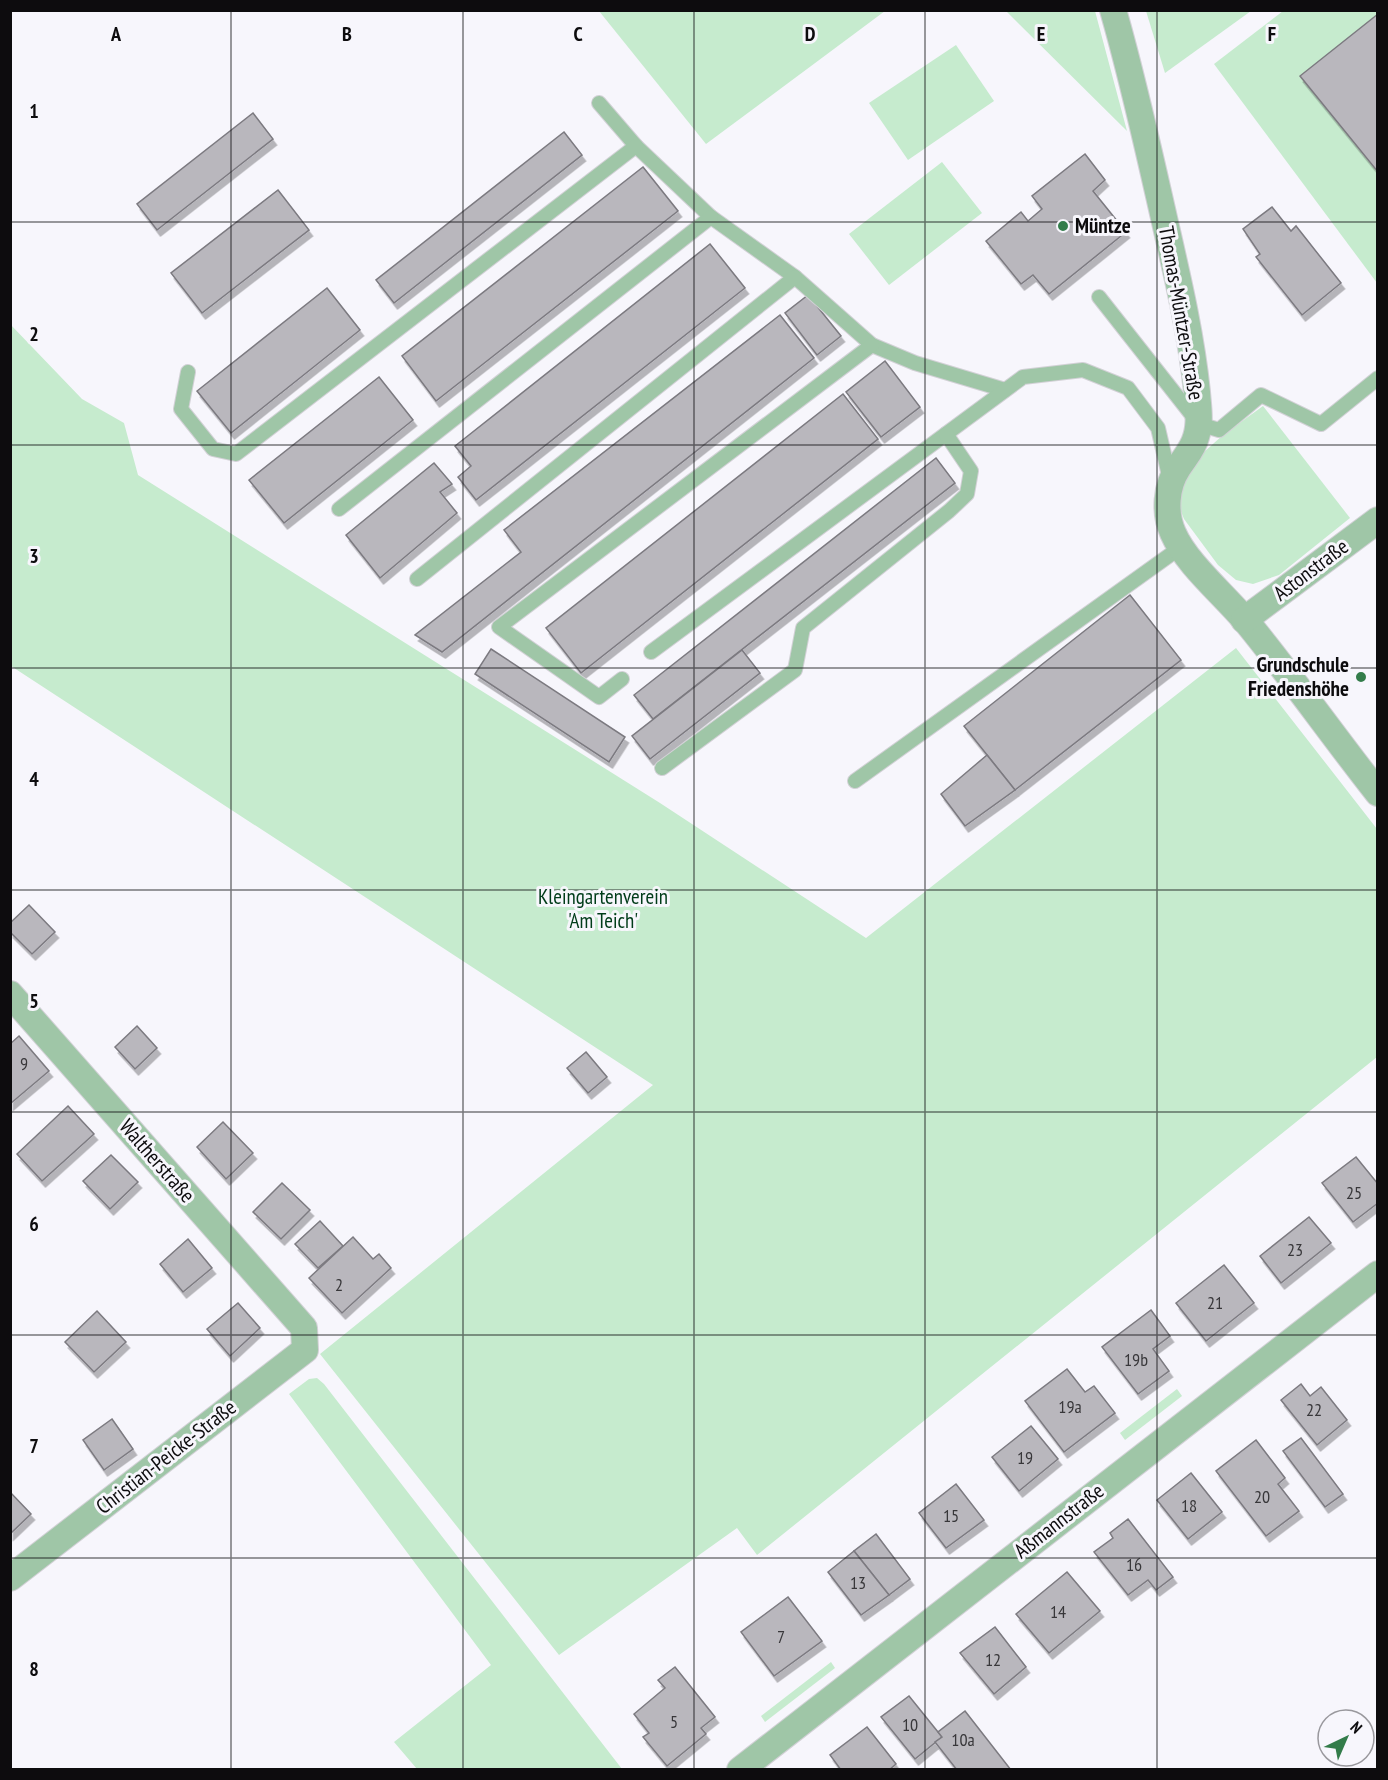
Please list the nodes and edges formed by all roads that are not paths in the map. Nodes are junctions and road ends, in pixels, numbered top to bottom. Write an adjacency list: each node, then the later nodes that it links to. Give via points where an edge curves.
1 (1113, 10): 11 (street, Thomas-Müntzer-Straße, via 1181,295)
2 (599, 103): 3 (lane)
3 (636, 146): 4 (lane); 8 (lane, via 236,454 213,449 181,409)
4 (711, 217): 5 (lane); 14 (lane)
5 (795, 277): 7 (lane); 17 (lane)
6 (1099, 297): 11 (lane)
7 (872, 345): 10 (lane, via 915,363); 20 (lane, via 498,627 598,696)
8 (188, 372)
9 (1377, 378): 11 (lane, via 1321,424 1261,395 1219,430)
10 (1005, 390): 12 (lane); 13 (lane, via 1023,377 1083,370 1128,388 1158,429)
11 (1199, 424): 13 (street, Thomas-Müntzer-Straße, via 1196,438)
12 (946, 434): 19 (lane); 21 (lane, via 971,471 967,494 803,628 795,670)
13 (1171, 484): 16 (street, Thomas-Müntzer-Straße, via 1168,519)
14 (339, 509)
15 (1377, 520): 18 (street, Astonstraße)
16 (1181, 547): 18 (street, Thomas-Müntzer-Straße); 22 (lane)
17 (417, 579)
18 (1244, 620): 23 (street, Thomas-Müntzer-Straße)
19 (651, 652)
20 (622, 679)
21 (662, 768)
22 (855, 781)
23 (1377, 793)
24 (10, 993): 26 (street, Waltherstraße)
25 (1377, 1274): 28 (street, Aßmannstraße)
26 (304, 1328): 27 (street, Christian-Peicke-Straße, via 305,1350)
27 (10, 1578)
28 (740, 1770)

